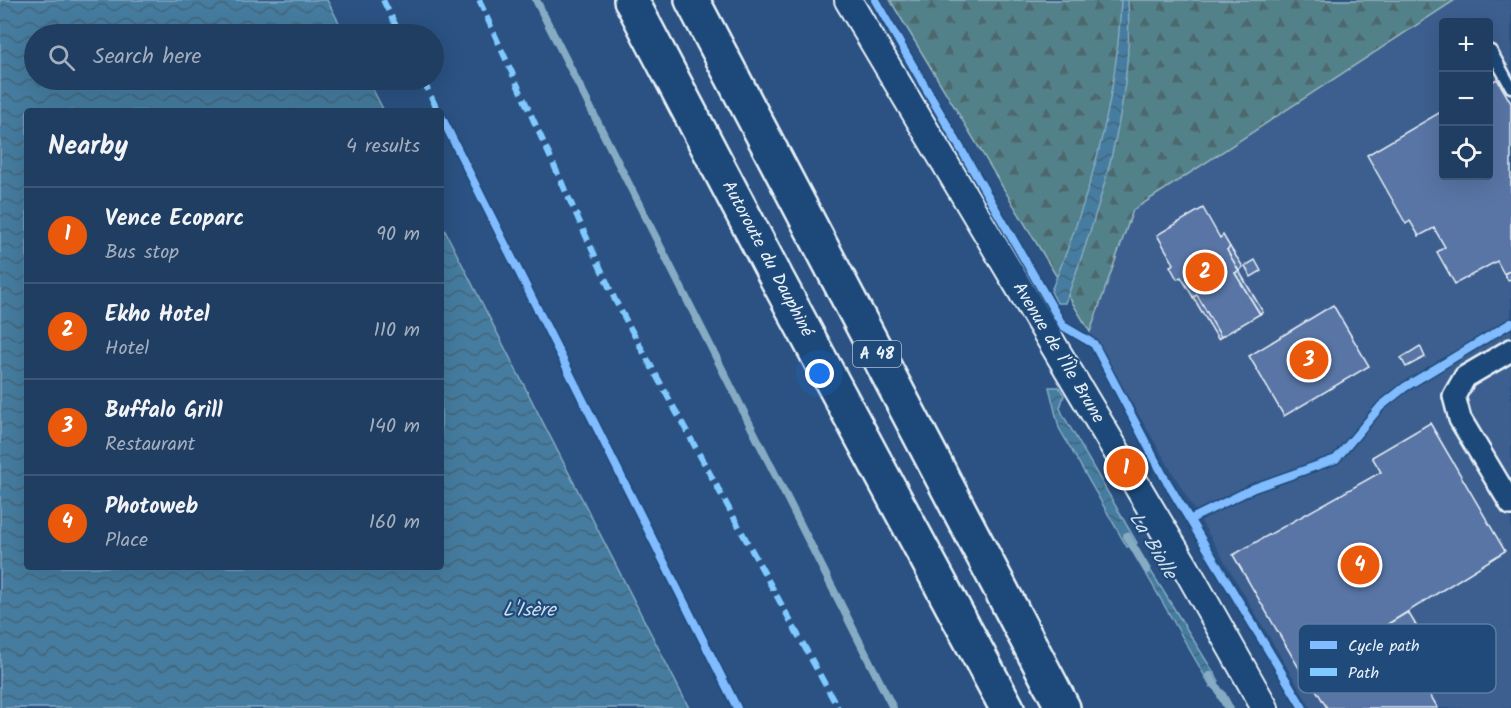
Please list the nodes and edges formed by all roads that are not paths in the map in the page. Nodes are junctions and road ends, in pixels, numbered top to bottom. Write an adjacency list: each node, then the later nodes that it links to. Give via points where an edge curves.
1 (631, 0): 8 (highway, Autoroute du Dauphiné / A 48)
2 (692, 0): 9 (highway, A 48)
3 (848, 0): 10 (street, Avenue de l'Île Brune)
4 (1493, 55): 5 (lane)
5 (1511, 87)
6 (1511, 350): 7 (street, via 1465,377 1454,396 1460,419)
7 (1511, 504)
8 (1007, 708)
9 (1063, 708)
10 (1265, 708)

